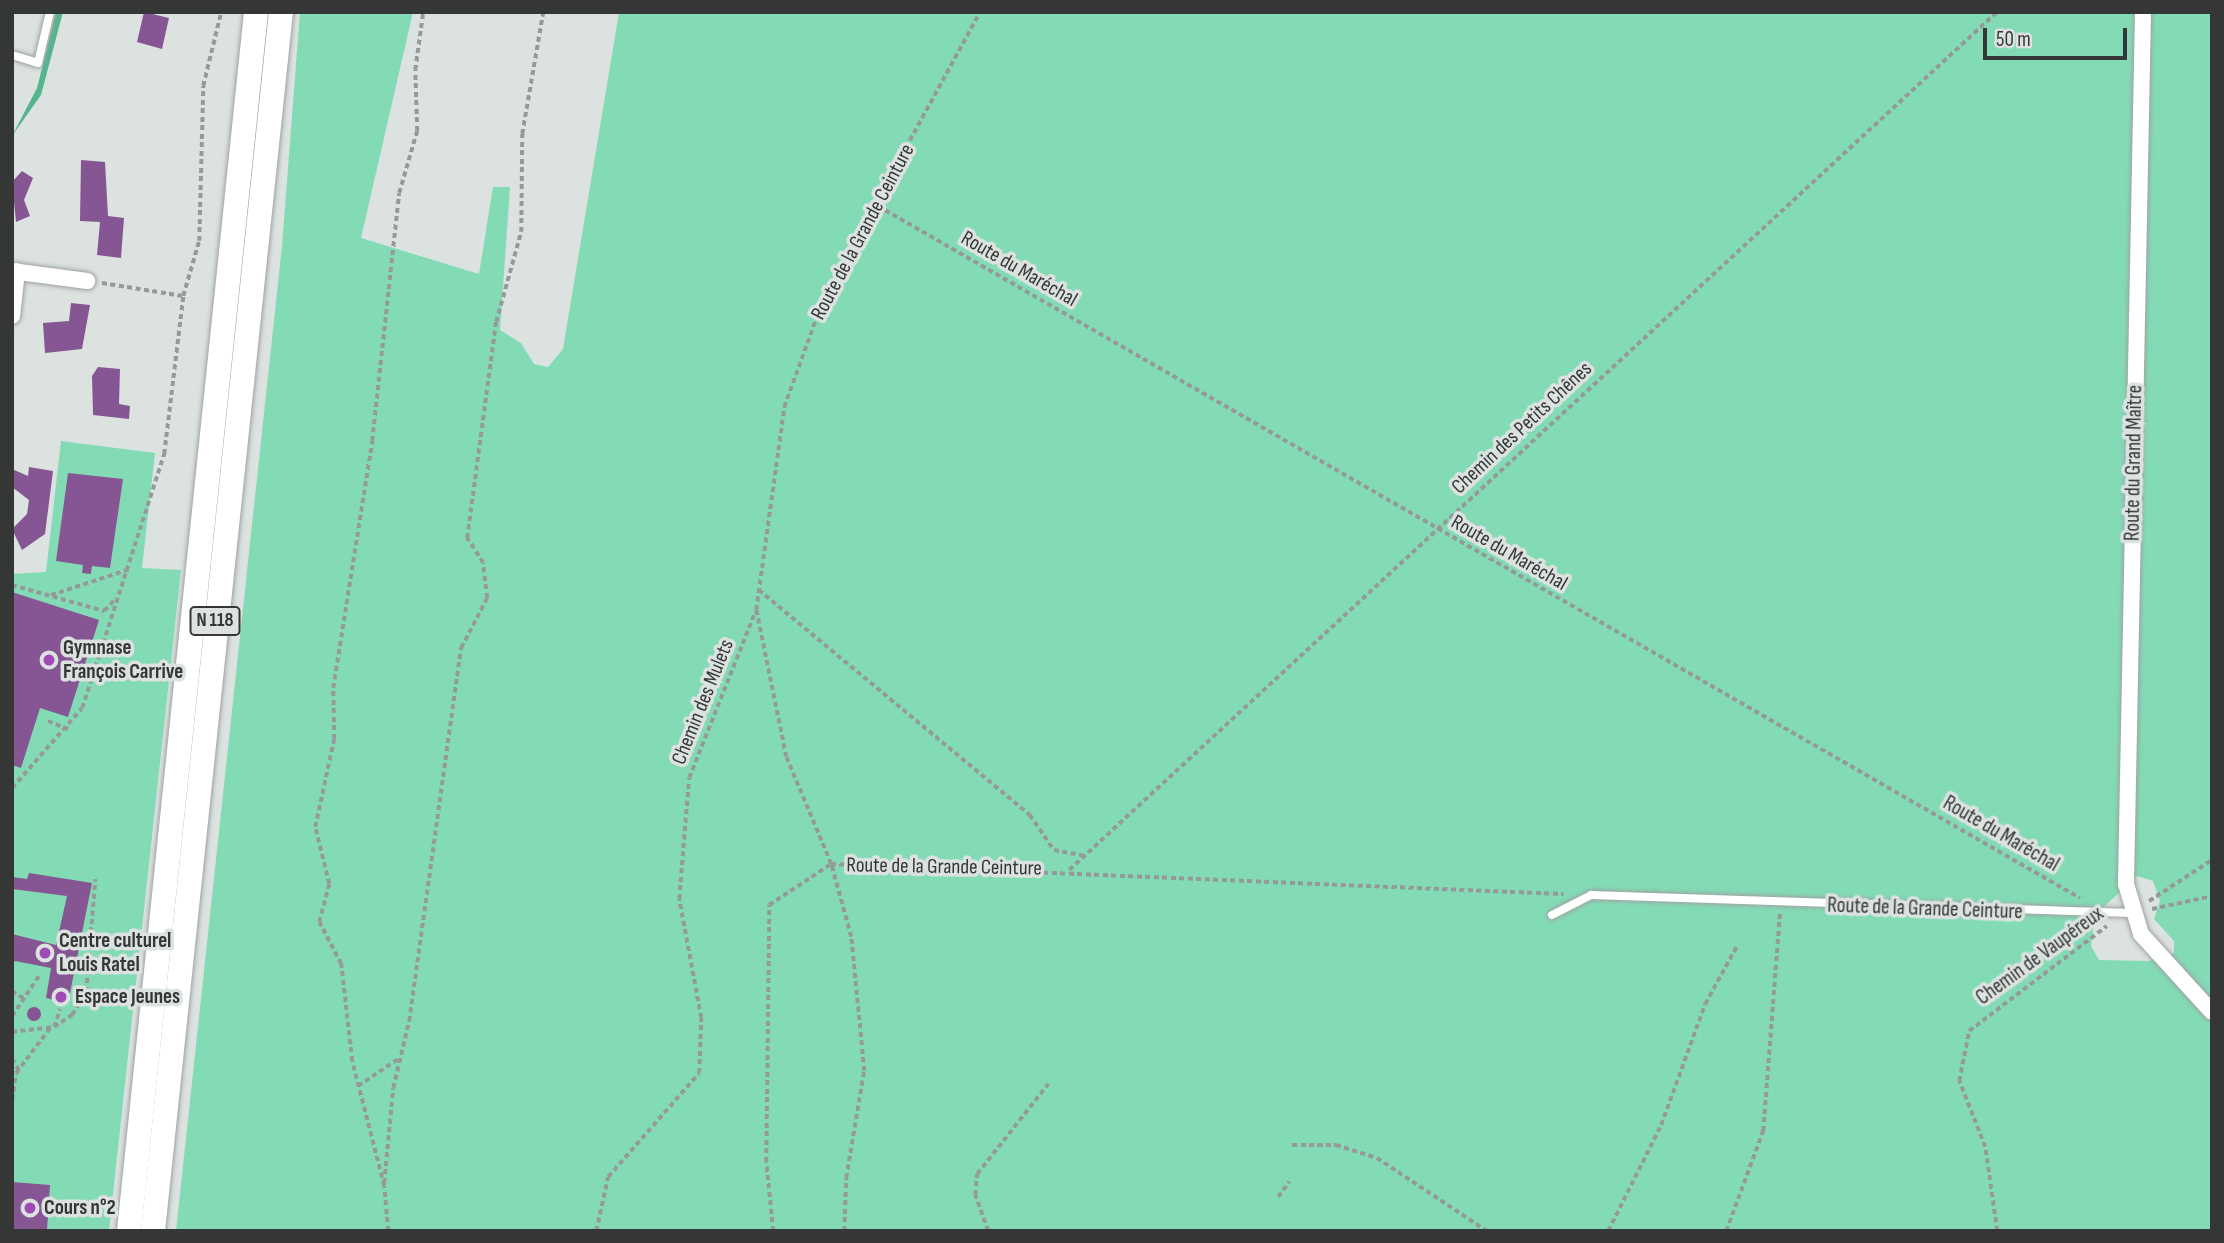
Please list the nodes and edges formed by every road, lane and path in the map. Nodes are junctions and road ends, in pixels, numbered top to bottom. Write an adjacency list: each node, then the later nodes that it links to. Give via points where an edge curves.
1 (50, 12): 10 (lane, via 38,63)
2 (221, 12): 14 (path, via 203,86 199,241)
3 (256, 12): 56 (highway, N 118)
4 (281, 12): 57 (highway, N 118)
5 (423, 12): 50 (path, via 415,70 418,131 399,193 372,441 333,688 334,740 315,827 329,884 319,922 341,964)
6 (543, 12): 46 (path, via 522,134 521,232 496,322 467,538 483,563 487,598 461,648)
7 (980, 12): 11 (path, Route de la Grande Ceinture)
8 (1997, 12): 16 (path, Chemin des Petits Chênes)
9 (2143, 12): 35 (street, Route du Grand Maître, via 2126,884)
10 (12, 55)
11 (878, 206): 16 (path, Route du Maréchal); 19 (path, Route de la Grande Ceinture, via 824,297 784,408)
12 (15, 271): 13 (street); 15 (street)
13 (87, 281): 14 (path)
14 (183, 296): 17 (path, via 164,454)
15 (12, 316)
16 (1435, 529): 26 (path, Chemin des Petits Chênes); 33 (path, Route du Maréchal)
17 (132, 568): 20 (path); 21 (path)
18 (12, 585): 21 (path)
19 (759, 590): 22 (path, Route de la Grande Ceinture); 26 (path, via 1030,815 1054,850)
20 (120, 593): 21 (path, via 103,611); 24 (path, via 82,708)
21 (49, 596)
22 (756, 610): 28 (path, Route de la Grande Ceinture, via 786,757); 59 (path, Chemin des Mulets, via 690,778 679,899 701,1018 699,1073 608,1177)
23 (48, 721): 24 (path)
24 (68, 729): 25 (path)
25 (12, 788)
26 (1084, 856): 29 (path, Chemin des Petits Chênes)
27 (2212, 860): 35 (path, Chemin de Vaupéreux)
28 (831, 864): 29 (path, Route de la Grande Ceinture); 60 (path, via 769,905 766,1162); 61 (path, via 851,937 864,1038)
29 (1069, 870): 31 (path, Route de la Grande Ceinture)
30 (95, 879): 44 (path, via 86,992 72,1015)
31 (1591, 895): 34 (lane, Route de la Grande Ceinture); 36 (lane, Route de la Grande Ceinture)
32 (2212, 896): 35 (path)
33 (2094, 902)
34 (1782, 904): 35 (lane, Route de la Grande Ceinture); 65 (path, via 1763,1132)
35 (2132, 913): 42 (street, via 2141,934); 66 (path, Chemin de Vaupéreux, via 1983,1014 1969,1031 1959,1081 1984,1147)
36 (1552, 915)
37 (1737, 946): 64 (path, via 1705,1004 1661,1125)
38 (40, 974): 40 (path)
39 (12, 991): 40 (path)
40 (27, 1000): 43 (path)
41 (60, 1009): 44 (path)
42 (2212, 1012)
43 (12, 1016)
44 (52, 1027): 45 (path); 48 (path)
45 (12, 1032)
46 (400, 1058): 50 (path); 54 (path)
47 (12, 1059): 48 (path)
48 (19, 1070): 51 (path)
49 (1048, 1084): 62 (path, via 977,1174 975,1195)
50 (357, 1086): 54 (path)
51 (12, 1100)
52 (1292, 1145): 63 (path, via 1336,1145 1377,1158)
53 (1289, 1182): 55 (path)
54 (384, 1186): 58 (path)
55 (1278, 1196)
56 (129, 1231)
57 (153, 1231)
58 (388, 1231)
59 (596, 1231)
60 (773, 1231)
61 (844, 1231)
62 (988, 1231)
63 (1487, 1231)
64 (1608, 1231)
65 (1726, 1231)
66 (1997, 1231)

